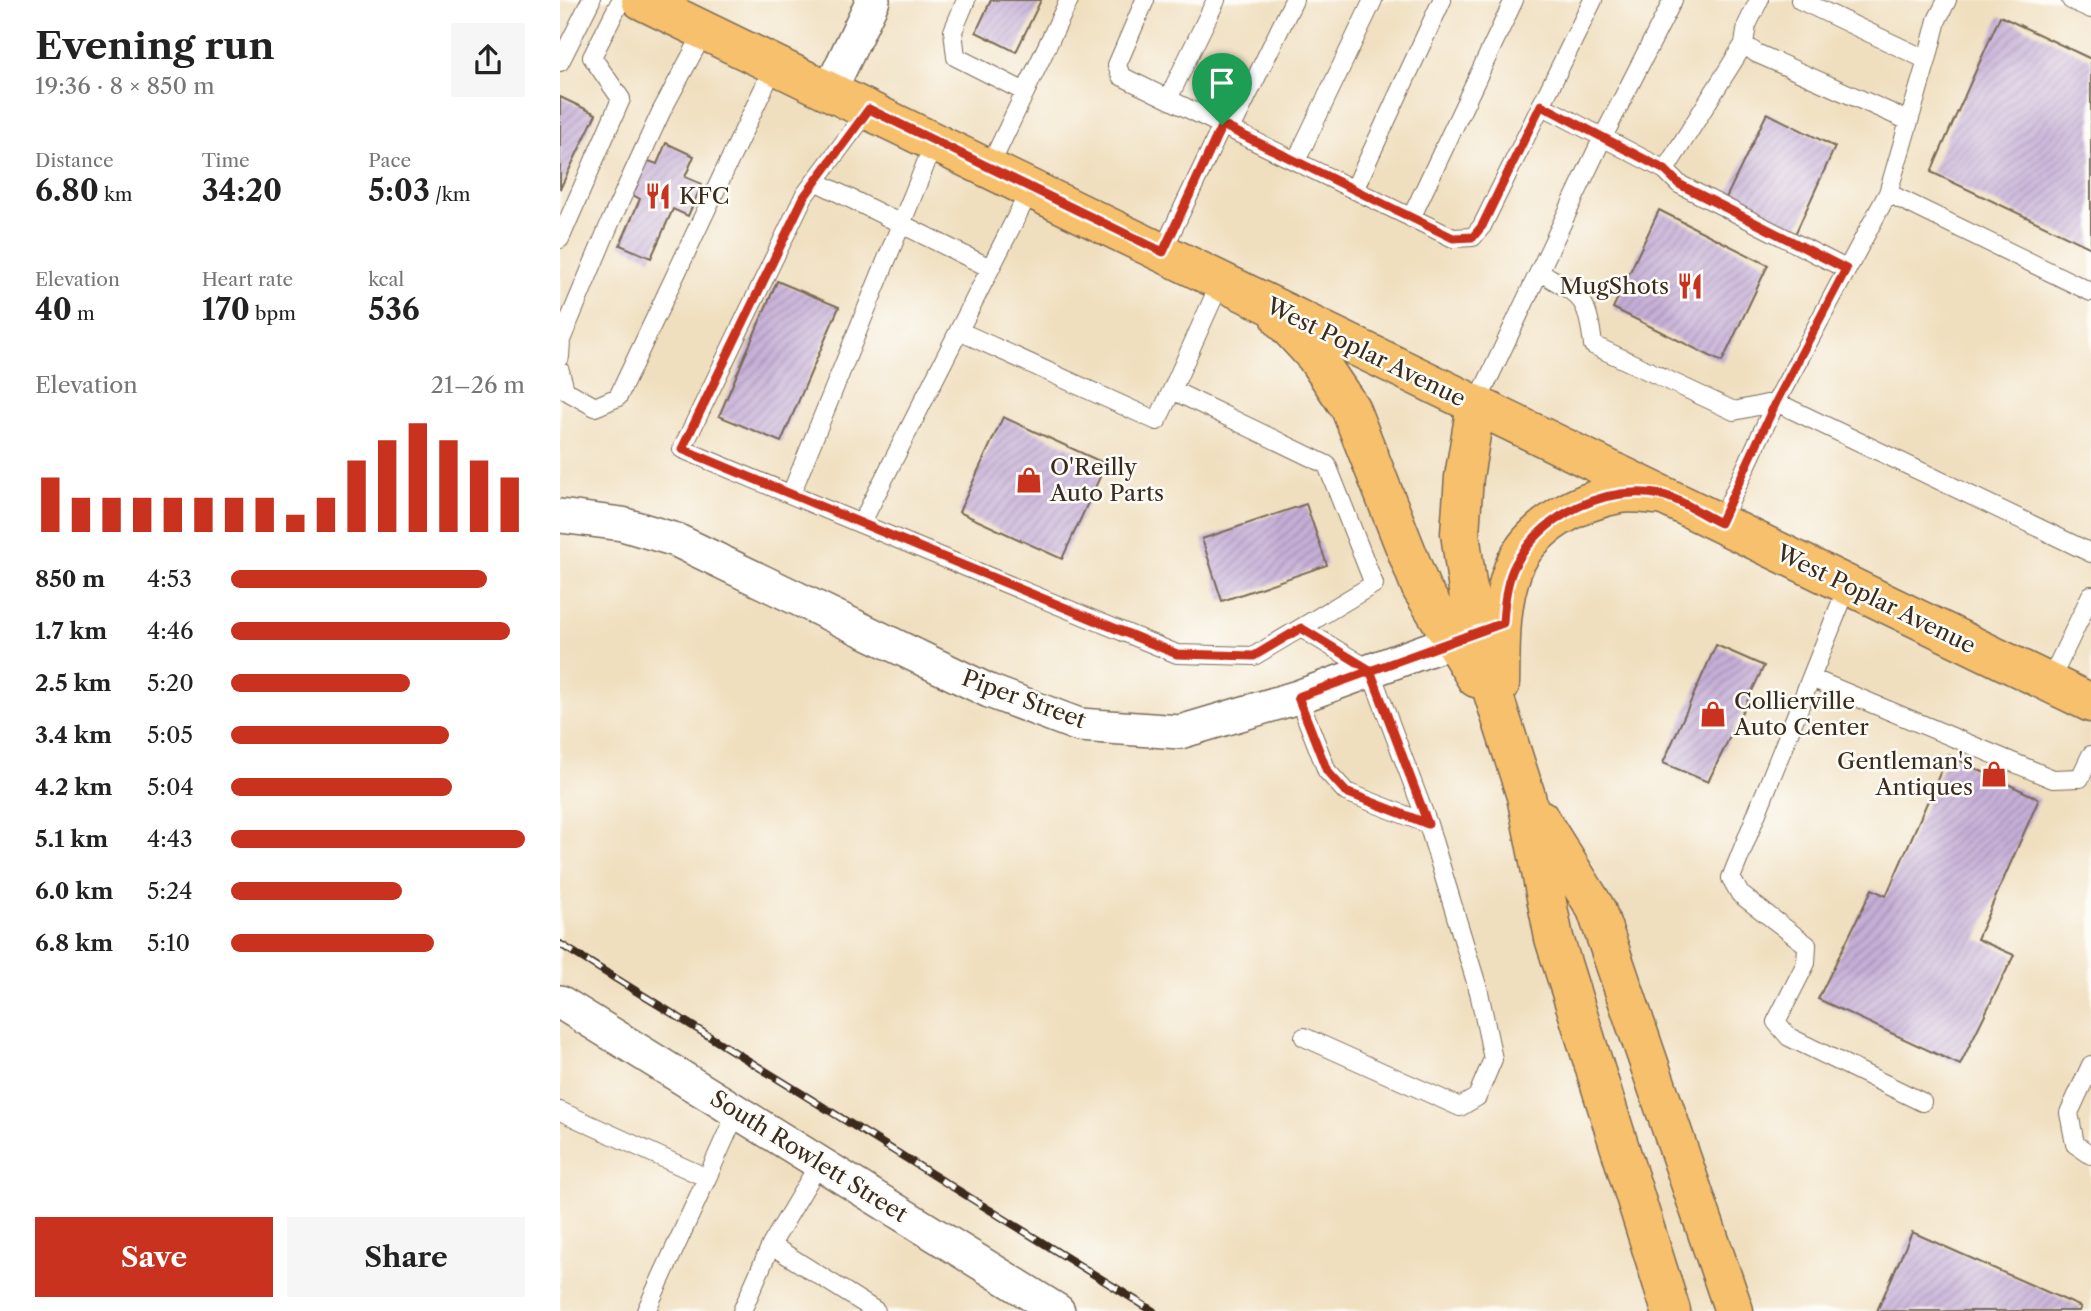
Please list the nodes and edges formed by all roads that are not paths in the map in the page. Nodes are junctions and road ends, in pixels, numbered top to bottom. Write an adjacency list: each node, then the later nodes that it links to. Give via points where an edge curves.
1 (591, 0): 23 (lane)
2 (621, 0): 43 (lane, via 592,57 621,99)
3 (641, 0): 20 (main road, West Poplar Avenue)
4 (873, 0): 25 (street)
5 (966, 0): 26 (lane, via 953,32 956,57)
6 (1069, 0): 26 (lane)
7 (1145, 0): 27 (lane, via 1117,65 1121,76)
8 (1216, 0): 27 (lane)
9 (1294, 0): 31 (lane)
10 (1373, 0): 34 (lane)
11 (1442, 0): 39 (lane)
12 (1514, 0): 41 (lane)
13 (1593, 0): 28 (lane)
14 (1673, 0): 32 (lane)
15 (1759, 0): 21 (lane)
16 (1800, 0): 22 (lane)
17 (1947, 0): 22 (lane)
18 (2071, 0): 19 (lane)
19 (2091, 9)
20 (705, 30): 24 (main road, West Poplar Avenue); 52 (lane, via 610,223 561,340)
21 (1744, 44): 30 (lane); 36 (lane)
22 (1927, 60): 30 (lane)
23 (560, 62)
24 (775, 64): 25 (main road, West Poplar Avenue); 53 (lane, via 618,397 595,407 565,390)
25 (830, 90): 29 (main road, West Poplar Avenue)
26 (1025, 92): 35 (lane)
27 (1168, 99): 31 (lane)
28 (1541, 105): 32 (lane); 41 (lane, via 1473,237 1453,238)
29 (869, 109): 33 (main road, West Poplar Avenue); 37 (lane)
30 (1909, 121): 40 (lane)
31 (1227, 127): 34 (lane); 44 (lane)
32 (1602, 139): 36 (lane); 47 (lane)
33 (935, 141): 35 (main road, West Poplar Avenue); 42 (lane)
34 (1296, 161): 39 (lane)
35 (989, 167): 38 (main road, West Poplar Avenue)
36 (1665, 170): 46 (lane, via 1679,184)
37 (815, 181): 42 (lane); 57 (lane, via 682,449)
38 (1031, 188): 44 (main road, West Poplar Avenue); 45 (lane)
39 (1354, 190): 41 (lane)
40 (1888, 192): 46 (lane); 49 (lane)
41 (1411, 218)
42 (901, 223): 45 (lane); 57 (lane)
43 (560, 239)
44 (1163, 252): 48 (main road, West Poplar Avenue)
45 (990, 268): 51 (lane)
46 (1846, 269): 55 (lane)
47 (1541, 272): 55 (lane, via 1580,295 1590,313 1593,345 1734,411); 56 (lane)
48 (1221, 281): 50 (main road, West Poplar Avenue); 54 (lane)
49 (2091, 292)
50 (1264, 302): 56 (main road, West Poplar Avenue); 66 (main road, via 1315,356 1350,408 1421,588)
51 (959, 331): 54 (lane, via 1157,421); 61 (lane)
52 (560, 357)
53 (560, 371)
54 (1172, 390): 65 (lane, via 1327,465 1374,584)
55 (1776, 402): 60 (lane); 62 (lane)
56 (1476, 405): 58 (main road, West Poplar Avenue); 66 (main road, via 1460,533)
57 (791, 494): 61 (lane)
58 (1663, 495): 60 (main road, West Poplar Avenue); 66 (main road, via 1622,493 1588,502 1552,522 1514,566)
59 (560, 516): 70 (street, Piper Street, via 622,524 676,540 989,691 1079,725 1180,732)
60 (1720, 523): 63 (main road, West Poplar Avenue)
61 (861, 524): 65 (lane, via 1177,654 1254,656)
62 (2091, 553)
63 (1848, 585): 68 (lane); 69 (main road, West Poplar Avenue)
64 (2091, 595): 69 (lane)
65 (1301, 628): 67 (lane)
66 (1476, 633): 67 (street, Piper Street); 73 (main road)
67 (1370, 670): 70 (street, Piper Street); 74 (lane)
68 (1811, 678): 72 (lane, via 2053,779 2080,778); 78 (lane, via 1731,878 1740,894 1807,945 1805,963 1776,1022 1780,1027 1789,1037)
69 (2049, 682): 71 (main road, West Poplar Avenue)
70 (1298, 697): 74 (lane, via 1327,771 1346,792)
71 (2091, 703)
72 (2091, 755)
73 (1526, 796): 89 (main road, via 1554,938); 90 (main road, via 1595,909)
74 (1428, 824): 76 (lane, via 1479,992 1493,1059 1478,1097 1460,1107)
75 (560, 1002): 80 (street, South Rowlett Street)
76 (1304, 1037)
77 (2091, 1065): 81 (lane, via 2069,1113 2075,1144)
78 (1923, 1102)
79 (560, 1111): 83 (lane)
80 (737, 1111): 82 (street, South Rowlett Street); 83 (lane)
81 (2091, 1155)
82 (820, 1162): 84 (lane); 88 (street, South Rowlett Street)
83 (707, 1178): 85 (lane)
84 (771, 1245): 86 (lane); 87 (lane)
85 (646, 1311)
86 (742, 1311)
87 (876, 1311)
88 (1058, 1311)
89 (1671, 1311)
90 (1734, 1311)

